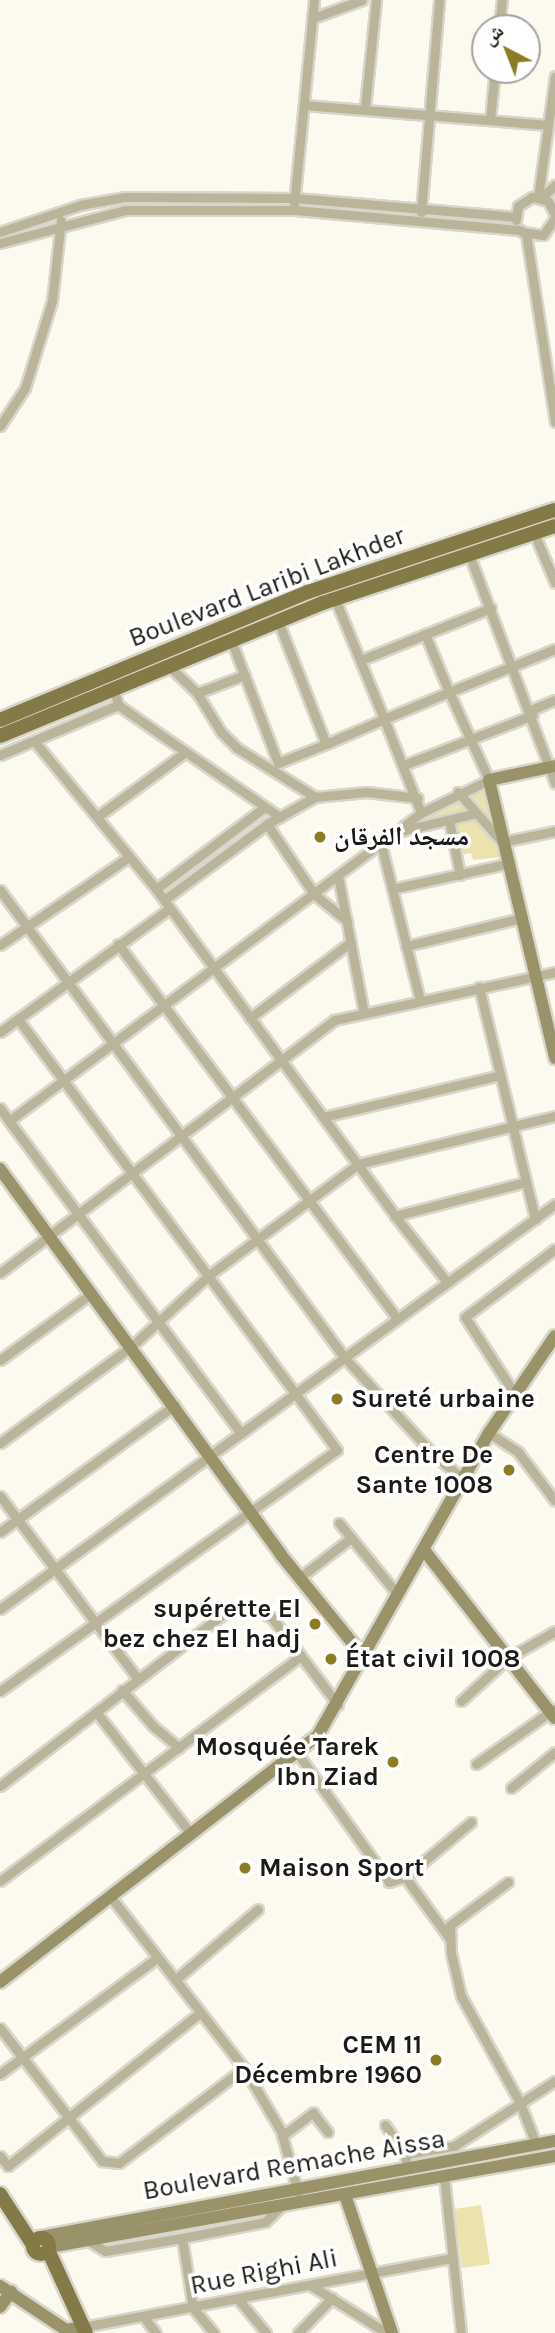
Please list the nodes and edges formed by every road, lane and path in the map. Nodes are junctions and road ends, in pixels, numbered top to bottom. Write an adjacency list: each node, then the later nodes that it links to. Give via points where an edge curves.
1 (314, 0): 5 (street)
2 (362, 0): 5 (street)
3 (376, 0): 9 (street)
4 (439, 0): 10 (street)
5 (313, 18): 8 (street)
6 (555, 76): 12 (street)
7 (494, 84): 11 (street)
8 (304, 104): 9 (street); 15 (street)
9 (365, 107): 10 (street)
10 (428, 113): 11 (street); 16 (street)
11 (490, 119): 12 (street)
12 (548, 125): 14 (street)
13 (555, 185): 14 (street)
14 (540, 197): 18 (street); 20 (street, via 522,201)
15 (295, 198): 16 (street); 17 (street); 19 (street, via 125,197)
16 (421, 207): 20 (street); 21 (street)
17 (294, 210): 21 (street); 22 (street, via 125,210)
18 (554, 210): 24 (street, via 543,235)
19 (61, 211): 22 (street); 23 (street)
20 (515, 217): 24 (street)
21 (420, 220): 24 (street)
22 (61, 223): 25 (street); 27 (street, via 52,301 25,388)
23 (0, 232)
24 (523, 232): 26 (street)
25 (0, 243)
26 (555, 422)
27 (0, 426)
28 (555, 510): 50 (main road, Boulevard Laribi Lakhder, via 308,592)
29 (555, 526): 30 (main road, Boulevard Laribi Lakhder)
30 (534, 533): 31 (main road, Boulevard Laribi Lakhder); 32 (street)
31 (469, 554): 33 (main road, Boulevard Laribi Lakhder); 34 (street)
32 (554, 579)
33 (335, 599): 35 (main road, Boulevard Laribi Lakhder); 39 (street)
34 (491, 608): 36 (street); 41 (street)
35 (278, 621): 37 (main road, Boulevard Laribi Lakhder); 54 (street)
36 (425, 634): 39 (street); 44 (street)
37 (231, 640): 40 (main road, Boulevard Laribi Lakhder); 42 (street)
38 (555, 649): 41 (street)
39 (361, 660): 49 (street)
40 (169, 666): 43 (main road, Boulevard Laribi Lakhder); 45 (street)
41 (514, 666): 44 (street); 48 (street)
42 (245, 674): 45 (street); 54 (street, via 278,763)
43 (114, 689): 47 (street); 51 (main road, Boulevard Laribi Lakhder)
44 (449, 692): 49 (street); 52 (street)
45 (197, 693): 62 (street, via 221,732 237,748)
46 (555, 700): 48 (street)
47 (118, 705): 53 (street); 55 (street)
48 (532, 712): 52 (street); 58 (street)
49 (384, 719): 54 (street); 57 (street)
50 (0, 720)
51 (0, 736)
52 (470, 738): 57 (street); 59 (street)
53 (34, 741): 56 (street); 67 (street)
54 (326, 744)
55 (184, 753): 64 (street); 67 (street)
56 (0, 755)
57 (404, 765): 63 (street)
58 (553, 766): 59 (main road); 60 (street)
59 (489, 780): 61 (street); 73 (main road)
60 (555, 783)
61 (458, 792): 65 (street); 66 (street)
62 (315, 797): 63 (street, via 367,792); 68 (street)
63 (418, 798): 65 (street)
64 (265, 807): 68 (street); 79 (street)
65 (421, 813): 72 (street)
66 (476, 813): 69 (street); 73 (street)
67 (97, 817): 75 (street)
68 (280, 817): 70 (street)
69 (449, 820): 72 (street); 77 (street)
70 (267, 824): 82 (street); 83 (street)
71 (555, 831): 73 (street)
72 (396, 832): 74 (street)
73 (502, 842): 76 (main road)
74 (381, 844): 78 (street); 80 (street)
75 (129, 857): 79 (street); 86 (street)
76 (510, 863): 77 (street); 84 (main road)
77 (460, 875): 80 (street)
78 (338, 876): 82 (street); 85 (street)
79 (156, 889): 83 (street)
80 (392, 889): 90 (street)
81 (1, 892): 86 (street)
82 (314, 894): 85 (street); 91 (street)
83 (167, 904): 88 (street); 91 (street)
84 (522, 918): 90 (street); 93 (main road)
85 (347, 921): 87 (street)
86 (25, 927): 89 (street); 94 (street)
87 (351, 942): 98 (street); 99 (street)
88 (118, 944): 94 (street); 97 (street)
89 (0, 945)
90 (406, 946): 96 (street)
91 (215, 969): 97 (street); 99 (street)
92 (555, 972): 93 (street)
93 (534, 976): 95 (street); 103 (main road)
94 (67, 984): 100 (street); 102 (street)
95 (479, 986): 96 (street); 105 (street)
96 (420, 1000): 98 (street)
97 (164, 1005): 102 (street); 107 (street)
98 (363, 1014): 104 (street, via 335,1020)
99 (250, 1018): 104 (street)
100 (18, 1019): 101 (street); 106 (street)
101 (0, 1032)
102 (116, 1042): 106 (street); 113 (street)
103 (555, 1058)
104 (281, 1061): 107 (street); 110 (street)
105 (500, 1075): 110 (street); 112 (street)
106 (65, 1080): 111 (street); 116 (street)
107 (231, 1097): 113 (street); 119 (street)
108 (0, 1108): 111 (street)
109 (555, 1116): 112 (street)
110 (323, 1118): 114 (street)
111 (9, 1121): 121 (street)
112 (512, 1126): 114 (street); 117 (street)
113 (182, 1133): 116 (street); 125 (street)
114 (358, 1164): 119 (street); 122 (street)
115 (0, 1169): 118 (main road)
116 (132, 1170): 121 (street); 128 (street)
117 (522, 1183): 122 (street); 123 (street)
118 (5, 1187): 124 (main road)
119 (309, 1202): 125 (street); 131 (street)
120 (555, 1204): 123 (street)
121 (79, 1214): 124 (street); 132 (street)
122 (395, 1216): 129 (street)
123 (535, 1219): 129 (street)
124 (50, 1236): 127 (street); 130 (main road)
125 (258, 1240): 128 (street); 135 (street)
126 (555, 1249): 138 (street, via 465,1317)
127 (0, 1273)
128 (208, 1276): 132 (street); 137 (street)
129 (447, 1282): 131 (street)
130 (92, 1293): 134 (main road); 136 (street)
131 (397, 1318): 135 (street)
132 (159, 1323): 134 (street); 140 (street)
133 (555, 1336): 138 (main road)
134 (132, 1346): 139 (main road); 142 (street)
135 (344, 1357): 137 (street); 144 (street, via 433,1454)
136 (0, 1360)
137 (295, 1392): 140 (street); 147 (street, via 337,1450)
138 (514, 1393): 141 (main road)
139 (175, 1405): 143 (main road); 148 (street)
140 (241, 1433): 143 (street)
141 (489, 1433): 144 (main road); 146 (street, via 519,1452)
142 (0, 1443)
143 (212, 1456): 147 (main road); 153 (street)
144 (463, 1479): 152 (main road)
145 (0, 1496): 148 (street)
146 (555, 1501)
147 (252, 1511): 154 (main road); 157 (street)
148 (18, 1519): 150 (street); 153 (street)
149 (339, 1524): 151 (street)
150 (0, 1532)
151 (351, 1538): 154 (street); 155 (street)
152 (424, 1550): 155 (main road); 161 (main road)
153 (55, 1570): 156 (street); 157 (street)
154 (299, 1578): 160 (main road)
155 (398, 1595): 160 (main road)
156 (0, 1609)
157 (95, 1622): 162 (street); 164 (street)
158 (555, 1631): 161 (street)
159 (301, 1656): 162 (street, via 267,1614 240,1607 223,1614); 166 (street); 169 (street)
160 (364, 1657): 166 (main road)
161 (508, 1658): 165 (street); 168 (main road)
162 (138, 1679): 163 (street)
163 (122, 1690): 167 (street); 169 (street)
164 (0, 1691)
165 (461, 1701)
166 (338, 1705): 171 (main road)
167 (96, 1712): 173 (street); 174 (street)
168 (553, 1713): 172 (street)
169 (179, 1748): 173 (street)
170 (555, 1752): 175 (street)
171 (298, 1754): 177 (main road); 178 (street, via 389,1882)
172 (475, 1764)
173 (144, 1774): 177 (street); 179 (street)
174 (0, 1786)
175 (511, 1788)
176 (471, 1822): 178 (street)
177 (191, 1834): 181 (main road)
178 (405, 1877): 183 (street)
179 (0, 1881)
180 (508, 1882): 183 (street, via 456,1918 450,1925)
181 (110, 1896): 184 (street); 186 (main road)
182 (258, 1909): 185 (street)
183 (450, 1940): 193 (street, via 461,1996)
184 (158, 1958): 185 (street); 189 (street)
185 (175, 1980): 187 (street)
186 (0, 1982)
187 (200, 2013): 190 (street); 194 (street)
188 (0, 2028): 189 (street)
189 (23, 2057): 191 (street); 194 (street)
190 (244, 2068): 194 (street, via 119,2163 103,2161); 197 (street)
191 (0, 2074)
192 (555, 2081): 193 (street)
193 (520, 2103): 199 (street); 200 (street)
194 (70, 2118): 202 (street, via 8,2166)
195 (385, 2125): 201 (street)
196 (328, 2132): 197 (street, via 313,2113)
197 (282, 2136): 206 (street)
198 (555, 2141): 199 (main road, Boulevard Remache Aissa)
199 (536, 2144): 200 (main road, Boulevard Remache Aissa)
200 (453, 2152): 201 (street); 204 (main road, Boulevard Remache Aissa)
201 (405, 2154): 204 (street)
202 (0, 2156)
203 (555, 2156): 205 (main road, Boulevard Remache Aissa)
204 (407, 2169): 206 (main road, Boulevard Remache Aissa)
205 (444, 2177): 208 (main road, Boulevard Remache Aissa); 214 (street)
206 (297, 2187): 209 (street); 213 (main road, Boulevard Remache Aissa)
207 (0, 2194): 213 (main road)
208 (345, 2194): 209 (main road, Boulevard Remache Aissa); 215 (main road)
209 (299, 2202): 210 (main road, Boulevard Remache Aissa)
210 (281, 2206): 211 (street, via 265,2222); 212 (main road, Boulevard Remache Aissa)
211 (182, 2238): 212 (street, via 105,2251); 221 (street)
212 (85, 2239): 213 (main road, Boulevard Remache Aissa)
213 (41, 2245): 224 (main road, via 59,2281)
214 (453, 2258): 215 (street, Rue Righi Ali); 231 (street)
215 (374, 2273): 216 (street, Rue Righi Ali); 230 (main road)
216 (310, 2285): 218 (street, Rue Righi Ali); 219 (street)
217 (5, 2289): 220 (main road); 224 (main road)
218 (238, 2298): 221 (street, Rue Righi Ali); 227 (street)
219 (332, 2298): 223 (street); 228 (street)
220 (0, 2307)
221 (193, 2308): 222 (street, Rue Righi Ali); 226 (street)
222 (143, 2316): 224 (street, Rue Righi Ali); 225 (street)
223 (372, 2330): 229 (street)
224 (74, 2331)
225 (156, 2333)
226 (214, 2333)
227 (266, 2333)
228 (298, 2333)
229 (387, 2333)
230 (392, 2333)
231 (461, 2333)

